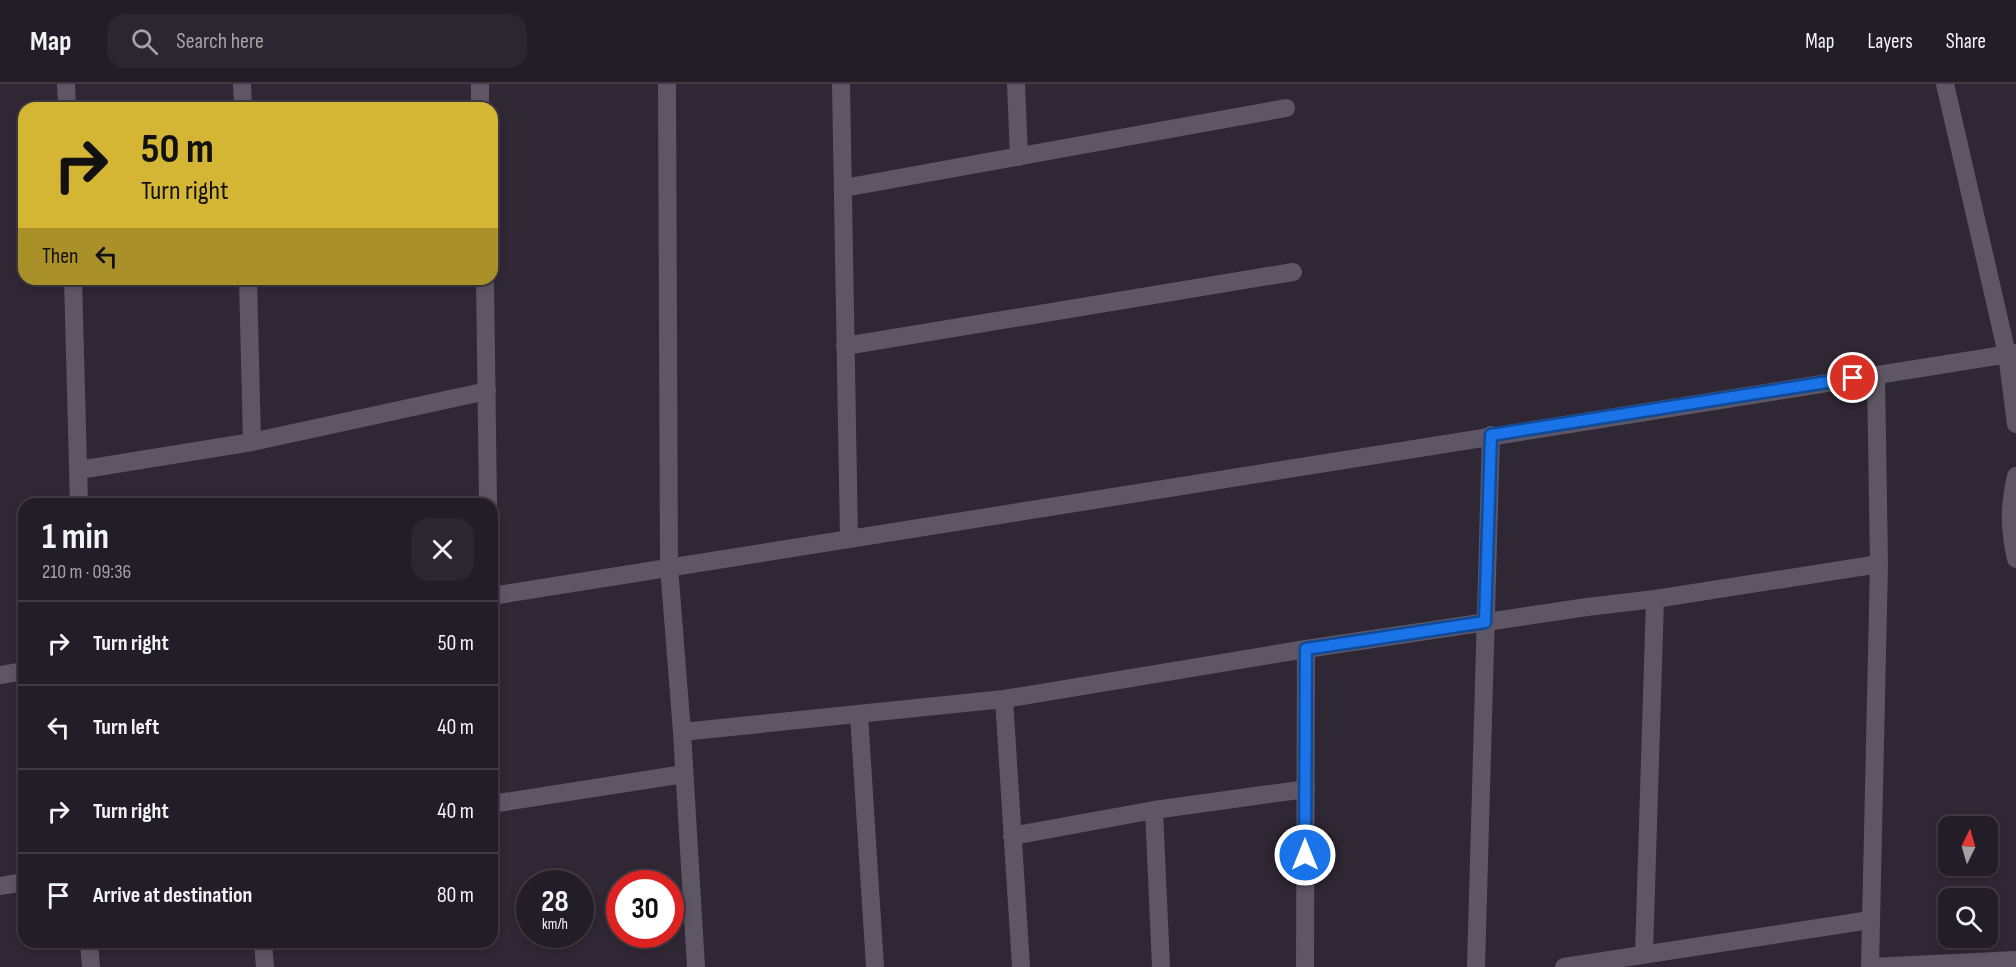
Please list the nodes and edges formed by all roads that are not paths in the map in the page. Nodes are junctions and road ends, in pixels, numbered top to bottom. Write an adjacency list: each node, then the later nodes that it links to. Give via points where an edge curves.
1 (66, 84): 8 (street)
2 (242, 84): 9 (street)
3 (480, 84): 10 (street)
4 (667, 84): 32 (street)
5 (841, 84): 13 (street)
6 (1016, 84): 12 (street)
7 (1946, 84): 19 (street)
8 (67, 102)
9 (243, 102)
10 (480, 102)
11 (1286, 108): 12 (street)
12 (1019, 157): 13 (street)
13 (844, 188): 18 (street)
14 (1293, 272): 18 (street)
15 (73, 285): 25 (street)
16 (248, 285): 24 (street)
17 (484, 285): 21 (street)
18 (845, 346): 29 (street)
19 (2012, 353): 20 (street); 22 (street)
20 (1876, 375): 23 (street); 31 (street)
21 (487, 391): 24 (street); 28 (street)
22 (2016, 424)
23 (1491, 435): 29 (street); 35 (street)
24 (252, 441): 25 (street)
25 (80, 470): 27 (street)
26 (2016, 476): 30 (street, via 2010,534)
27 (80, 498)
28 (488, 498)
29 (849, 538): 32 (street)
30 (2016, 559)
31 (1879, 564): 34 (street); 49 (street)
32 (669, 567): 33 (street); 41 (street)
33 (498, 595)
34 (1655, 599): 35 (street); 52 (street)
35 (1485, 622): 36 (street); 61 (street)
36 (1306, 649): 39 (street); 43 (street)
37 (18, 672): 38 (street)
38 (0, 675)
39 (1004, 699): 40 (street); 46 (street)
40 (860, 716): 41 (street); 57 (street)
41 (682, 732): 42 (street)
42 (684, 774): 44 (street); 56 (street)
43 (1306, 789): 45 (street); 60 (street)
44 (498, 803)
45 (1154, 810): 46 (street); 59 (street)
46 (1012, 836): 58 (street)
47 (18, 883): 48 (street)
48 (0, 886)
49 (1870, 920): 52 (street); 63 (street)
50 (89, 948): 54 (street)
51 (263, 948): 55 (street)
52 (1644, 954): 62 (street)
53 (2016, 960): 63 (street)
54 (91, 967)
55 (265, 967)
56 (696, 967)
57 (875, 967)
58 (1021, 967)
59 (1161, 967)
60 (1305, 967)
61 (1476, 967)
62 (1564, 967)
63 (1870, 967)

